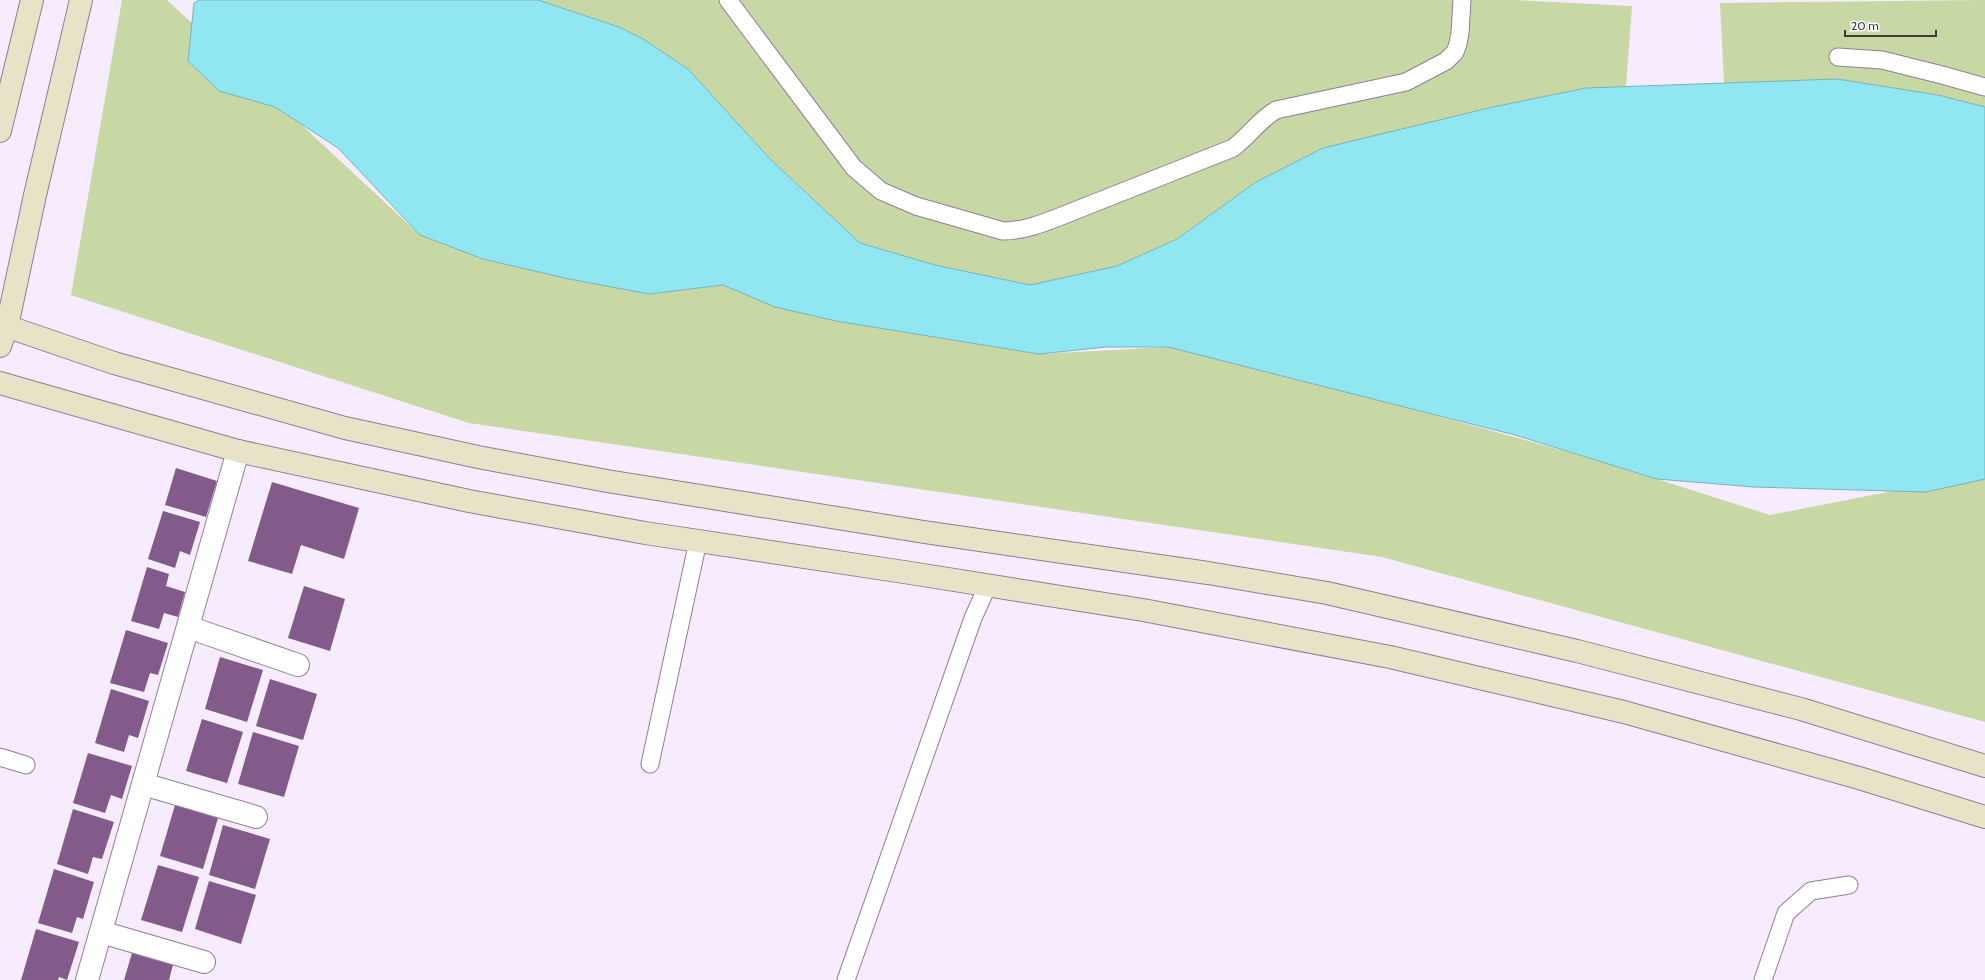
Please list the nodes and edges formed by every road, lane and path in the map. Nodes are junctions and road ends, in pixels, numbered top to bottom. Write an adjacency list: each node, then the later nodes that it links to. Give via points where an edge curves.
1 (32, 0): 7 (street)
2 (81, 0): 8 (street)
3 (728, 0): 4 (lane, via 854,168 881,191 916,206 1003,231 1014,231 1059,217 1233,148 1265,117 1276,110 1406,82 1446,61 1454,52 1460,33)
4 (1462, 0)
5 (1838, 57): 6 (lane, via 1882,60)
6 (1985, 88)
7 (0, 131)
8 (2, 332): 18 (street, via 345,428 478,457 924,532 1208,573 1326,593 1577,650 1801,709)
9 (0, 383): 10 (street)
10 (238, 451): 11 (street, via 469,501); 13 (street)
11 (698, 541): 12 (street); 16 (lane)
12 (988, 585): 21 (street, via 1143,610 1390,656 1624,712 1859,778); 26 (lane, via 973,618)
13 (188, 628): 14 (street); 19 (street)
14 (298, 665)
15 (0, 757): 17 (lane)
16 (650, 764)
17 (26, 765)
18 (1985, 766)
19 (143, 784): 20 (street); 23 (street)
20 (256, 817)
21 (1985, 817)
22 (1848, 885): 27 (lane, via 1811,891 1786,913)
23 (101, 932): 24 (street); 25 (street)
24 (204, 962)
25 (87, 980)
26 (846, 980)
27 (1763, 980)

